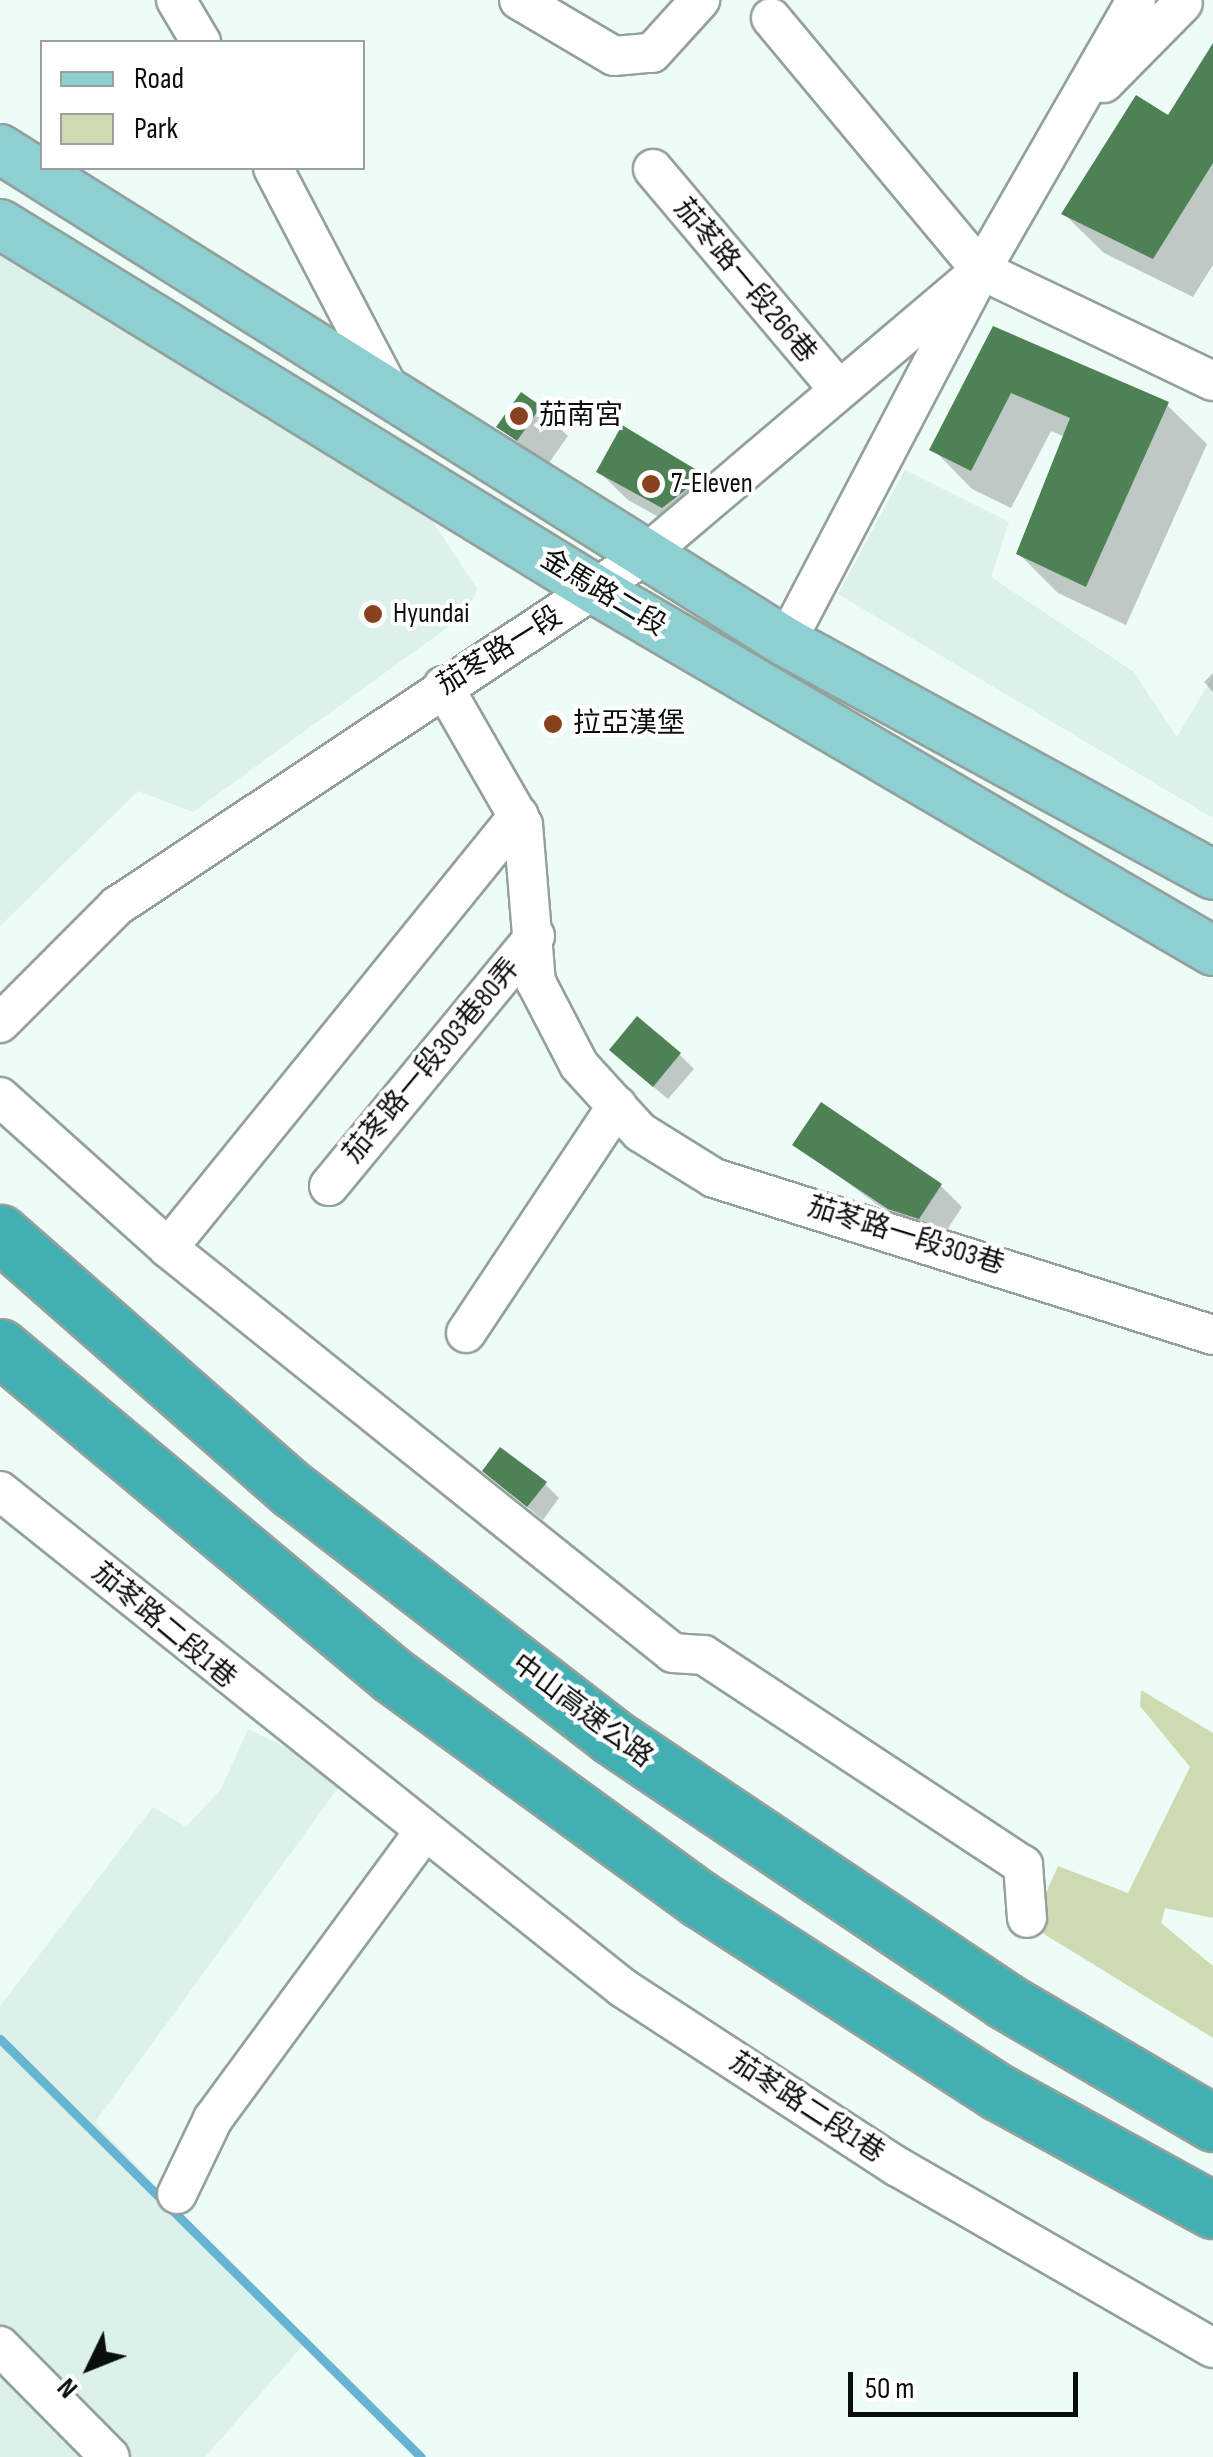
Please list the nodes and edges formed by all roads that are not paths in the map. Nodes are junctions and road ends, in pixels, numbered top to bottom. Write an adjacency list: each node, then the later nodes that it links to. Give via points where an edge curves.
1 (176, 0): 7 (street)
2 (519, 0): 3 (street, via 614,56 652,53)
3 (700, 0)
4 (1136, 0): 8 (street, 茄苳路一段)
5 (1176, 1): 8 (street)
6 (771, 18): 13 (street)
7 (200, 40)
8 (1061, 126): 13 (street, 茄苳路一段)
9 (0, 149): 16 (main road, 金馬路二段)
10 (274, 170): 16 (street)
11 (653, 170): 15 (street, 茄苳路一段266巷)
12 (0, 224): 18 (main road, 金馬路二段)
13 (981, 270): 14 (street); 15 (street, 茄苳路一段); 19 (street)
14 (1213, 381)
15 (838, 390): 17 (street, 茄苳路一段)
16 (394, 400): 17 (main road, 金馬路二段)
17 (644, 556): 18 (street, 茄苳路一段); 19 (main road, 金馬路二段)
18 (596, 590): 20 (street, 茄苳路一段); 24 (main road, 金馬路二段)
19 (786, 642): 22 (main road, 金馬路二段)
20 (443, 686): 21 (street, 茄苳路一段303巷); 25 (street, 茄苳路一段, via 117,906)
21 (519, 816): 23 (street, 茄苳路一段303巷); 30 (street)
22 (1213, 875)
23 (536, 936): 27 (street, 茄苳路一段303巷, via 536,982 579,1065); 28 (street, 茄苳路一段303巷80弄)
24 (1213, 950)
25 (0, 1023)
26 (0, 1097): 30 (street)
27 (617, 1106): 31 (street); 32 (street, 茄苳路一段303巷, via 714,1178)
28 (329, 1186)
29 (0, 1233): 37 (highway, 中山高速公路, via 293,1490 611,1736 1005,2000)
30 (168, 1248): 36 (street, via 673,1653 704,1655 1022,1865)
31 (466, 1333)
32 (1213, 1335)
33 (0, 1348): 39 (highway, via 392,1676 701,1900 998,2092)
34 (0, 1492): 35 (street, 茄苳路二段1巷)
35 (422, 1835): 38 (street, via 213,2119); 41 (street, 茄苳路二段1巷, via 623,1988 866,2146)
36 (1027, 1918)
37 (1213, 2123)
38 (177, 2194)
39 (1213, 2210)
40 (0, 2346): 42 (street)
41 (1213, 2348)
42 (110, 2457)

